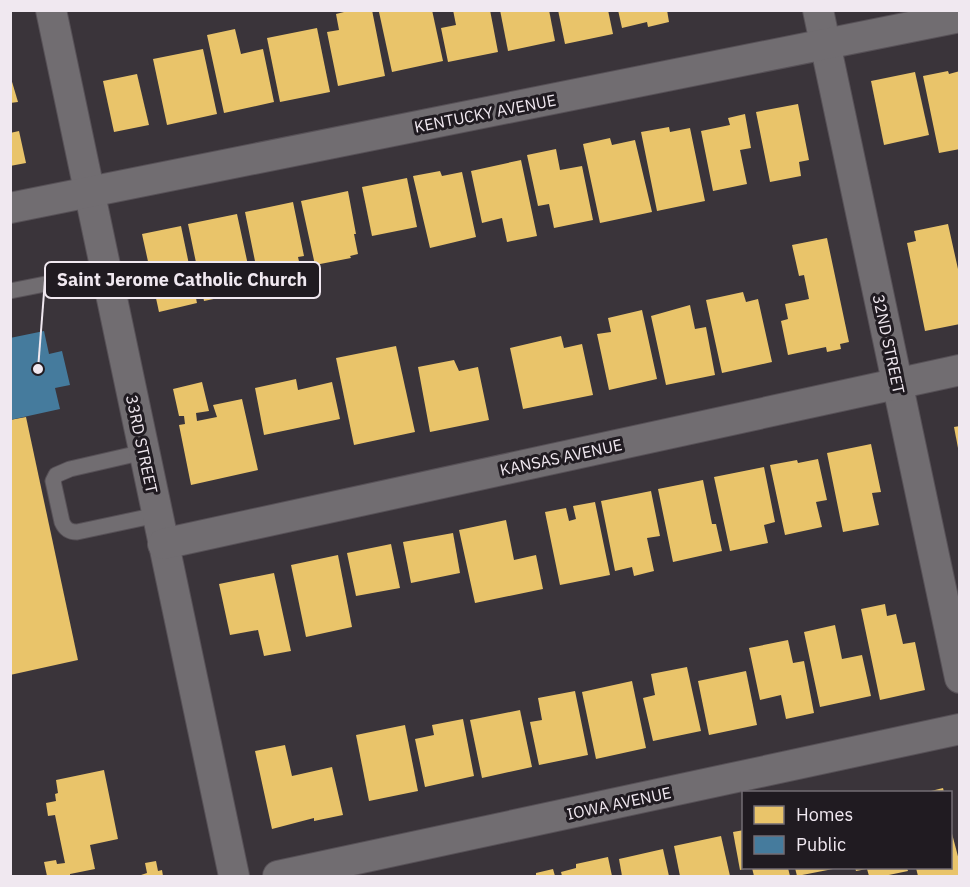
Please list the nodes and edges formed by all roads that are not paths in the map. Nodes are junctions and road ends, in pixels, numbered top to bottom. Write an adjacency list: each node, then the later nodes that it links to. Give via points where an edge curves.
1 (51, 10): 5 (street, 33RD STREET)
2 (819, 10): 4 (street, 32ND STREET)
3 (960, 17): 4 (street, KENTUCKY AVENUE)
4 (826, 45): 5 (street, KENTUCKY AVENUE); 10 (street, 32ND STREET)
5 (89, 192): 6 (street, KENTUCKY AVENUE); 7 (street, 33RD STREET)
6 (10, 208)
7 (106, 272): 8 (lane); 11 (street, 33RD STREET)
8 (10, 291)
9 (960, 370): 10 (street, KANSAS AVENUE)
10 (897, 383): 13 (street, KANSAS AVENUE); 14 (street, 32ND STREET)
11 (144, 452): 12 (street, 33RD STREET); 12 (lane, via 70,469 56,475 53,481 62,522 71,532)
12 (157, 515): 13 (street, 33RD STREET)
13 (163, 544): 16 (street, 33RD STREET)
14 (960, 678)
15 (960, 729): 17 (street, IOWA AVENUE)
16 (234, 876)
17 (278, 876)

